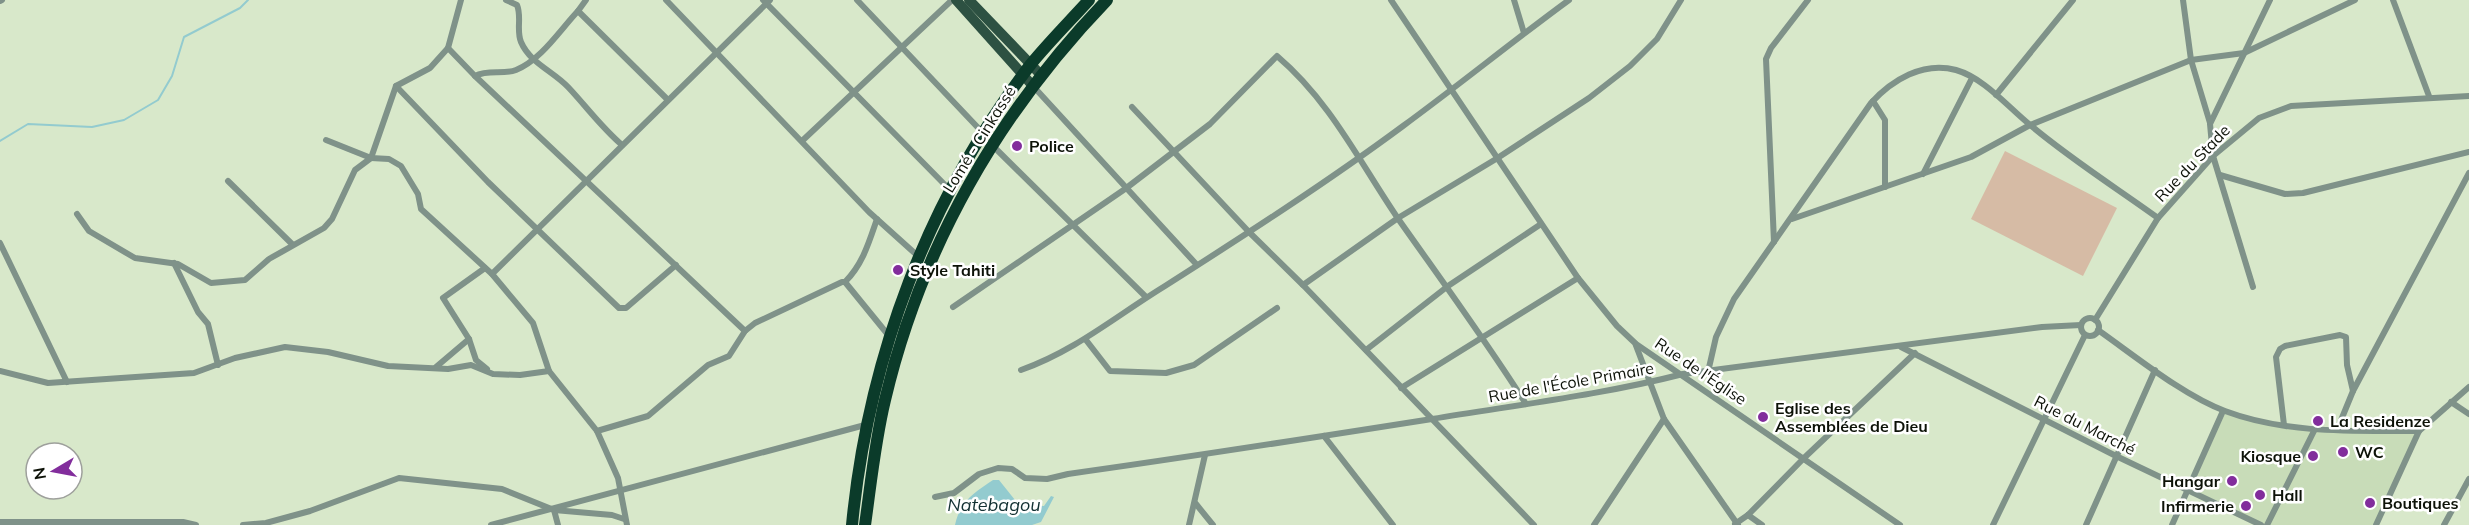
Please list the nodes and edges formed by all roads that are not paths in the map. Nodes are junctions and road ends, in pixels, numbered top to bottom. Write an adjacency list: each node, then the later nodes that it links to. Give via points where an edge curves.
1 (461, 0): 23 (street)
2 (506, 0): 27 (street, via 517,5 520,39)
3 (586, 0): 21 (street)
4 (666, 0): 25 (street)
5 (857, 0): 24 (street)
6 (954, 0): 24 (street); 33 (main road)
7 (969, 0): 29 (main road)
8 (1089, 0): 29 (highway, Lomé - Cinkassé)
9 (1107, 0): 30 (highway, Lomé - Cinkassé)
10 (1391, 0): 35 (street)
11 (1514, 0): 22 (street)
12 (1569, 0): 22 (street)
13 (1682, 0): 57 (street, via 1657,39 1629,66 1582,103)
14 (1808, 0): 76 (street, via 1766,59)
15 (2073, 0): 37 (street)
16 (2183, 0): 28 (street)
17 (2270, 0): 26 (street)
18 (2355, 0): 26 (street)
19 (2393, 0): 38 (street)
20 (767, 1): 25 (street); 36 (street)
21 (578, 11): 27 (street); 40 (street)
22 (1524, 33): 35 (street)
23 (448, 48): 31 (street); 34 (street, via 430,68)
24 (902, 48): 36 (street); 45 (street)
25 (719, 53): 40 (street); 47 (street)
26 (2244, 53): 28 (street); 43 (street)
27 (533, 59): 31 (street, via 513,71); 49 (street, via 566,85 602,128)
28 (2191, 60): 43 (street); 44 (street)
29 (1031, 64): 30 (main road); 33 (highway, Lomé - Cinkassé)
30 (1040, 74): 33 (highway, Lomé - Cinkassé)
31 (475, 76): 61 (street)
32 (1972, 78): 37 (street); 41 (street, via 1946,68 1913,73 1896,80); 59 (street)
33 (1028, 80): 45 (highway, Lomé - Cinkassé); 48 (highway, Lomé - Cinkassé); 64 (street)
34 (396, 86): 50 (street); 73 (street)
35 (1450, 90): 54 (street); 57 (street)
36 (853, 94): 47 (street); 65 (street)
37 (1996, 95): 44 (street)
38 (2429, 96): 39 (street, Rue du Stade); 53 (street, Rue du Stade, via 2275,110 2246,126)
39 (2469, 96)
40 (668, 100): 49 (street)
41 (1873, 101): 63 (street, via 1885,120); 70 (street)
42 (1132, 107): 51 (street)
43 (2210, 124): 53 (street)
44 (2030, 125): 59 (street, via 1971,157); 68 (street)
45 (983, 133): 65 (highway, Lomé - Cinkassé)
46 (326, 140): 55 (street)
47 (802, 141): 69 (street)
48 (992, 144): 71 (street); 151 (highway, Lomé - Cinkassé, via 969,180 936,248 903,341 885,400)
49 (622, 145): 61 (street)
50 (374, 147): 55 (street); 56 (street)
51 (1173, 152): 54 (street, via 1224,111 1277,57 1310,87); 64 (street); 74 (street)
52 (2469, 152): 60 (street, via 2303,193 2277,193)
53 (2213, 156): 60 (street); 68 (street, Rue du Stade)
54 (1361, 157): 67 (street); 74 (street)
55 (370, 158): 56 (street); 77 (street, via 355,170 324,228)
56 (380, 159): 82 (street, via 401,166 421,209)
57 (1496, 159): 67 (street); 72 (street)
58 (2469, 173): 118 (street)
59 (1923, 174): 63 (street)
60 (2220, 176): 88 (street)
61 (586, 180): 73 (street); 80 (street)
62 (228, 181): 77 (street)
63 (1885, 187): 70 (street)
64 (1125, 189): 71 (street); 81 (street)
65 (950, 190): 78 (highway, Lomé - Cinkassé)
66 (77, 214): 79 (street, via 89,231 135,258)
67 (1398, 218): 86 (street); 87 (street)
68 (2158, 218): 92 (street, Rue du Stade)
69 (877, 219): 78 (street); 85 (street, via 868,248 855,273)
70 (1791, 219): 76 (street)
71 (1075, 224): 89 (street); 90 (street)
72 (1541, 224): 84 (street); 87 (street)
73 (538, 230): 80 (street, via 621,309); 83 (street)
74 (1249, 232): 81 (street); 86 (street)
75 (0, 243): 114 (street)
76 (1774, 243): 111 (street, via 1724,318)
77 (292, 244): 79 (street, via 245,280 235,282 211,283)
78 (920, 257): 98 (highway, Lomé - Cinkassé)
79 (174, 262): 105 (street, via 208,324)
80 (676, 265): 95 (street)
81 (1197, 265): 89 (street)
82 (485, 268): 83 (street); 99 (street, via 443,296)
83 (492, 274): 110 (street, via 533,323)
84 (1578, 278): 97 (street); 101 (street)
85 (845, 282): 95 (street, via 755,322); 98 (street)
86 (1303, 285): 103 (street)
87 (1448, 286): 97 (street); 103 (street)
88 (2253, 287)
89 (1146, 297): 100 (street)
90 (953, 307)
91 (1277, 308): 100 (street, via 1194,365 1166,373 1110,371)
92 (2095, 320): 93 (street, via 2086,319); 94 (street)
93 (2081, 326): 96 (street); 102 (street, Rue de l'École Primaire, via 2042,327)
94 (2098, 330): 96 (street, via 2094,335); 108 (street)
95 (745, 331): 130 (street, via 729,356 708,365 648,416)
96 (2085, 335): 125 (street)
97 (1483, 336): 117 (street); 120 (street)
98 (890, 337): 126 (highway, Lomé - Cinkassé)
99 (469, 339): 106 (street); 112 (street, via 476,360)
100 (1086, 340): 107 (street, via 1053,359)
101 (1635, 343): 113 (street, Rue de l'Église); 115 (street)
102 (1899, 346): 104 (street, Rue du Marché); 111 (street, Rue de l'École Primaire)
103 (1366, 350): 117 (street)
104 (1915, 353): 125 (street, Rue du Marché); 135 (street)
105 (218, 365): 106 (street, via 285,347 388,366); 114 (street, via 194,373)
106 (436, 367): 112 (street, via 471,365)
107 (1021, 370)
108 (2155, 370): 121 (street); 134 (street)
109 (0, 371): 114 (street, via 27,380)
110 (549, 371): 112 (street); 130 (street)
111 (1708, 372): 113 (street, Rue de l'École Primaire)
112 (493, 374)
113 (1683, 374): 115 (street, Rue de l'École Primaire); 135 (street, Rue de l'Église)
114 (67, 382)
115 (1651, 382): 120 (street, Rue de l'École Primaire); 124 (street)
116 (2469, 387): 119 (street)
117 (1401, 388): 123 (street)
118 (2353, 391): 127 (street, via 2346,337 2340,334 2285,346 2277,357); 129 (street)
119 (2451, 402): 122 (street); 131 (street)
120 (1526, 404): 123 (street, Rue de l'École Primaire)
121 (2223, 411): 127 (street); 138 (street)
122 (2469, 414)
123 (1431, 419): 132 (street, Rue de l'École Primaire); 155 (street)
124 (1664, 419): 145 (street); 156 (street)
125 (2046, 420): 134 (street, Rue du Marché); 159 (street)
126 (865, 425): 137 (street); 150 (highway, Lomé - Cinkassé)
127 (2284, 425): 128 (street)
128 (2315, 429): 129 (street); 163 (street)
129 (2337, 430): 131 (street)
130 (597, 431): 137 (street, via 615,468)
131 (2419, 431): 164 (street)
132 (1324, 436): 133 (street, Rue de l'École Primaire); 154 (street)
133 (1205, 455): 139 (street, Rue de l'École Primaire, via 1047,479 1025,478 1012,469 998,468 980,474 954,493); 140 (street)
134 (2115, 456): 138 (street, Rue du Marché); 160 (street)
135 (1804, 458): 142 (street); 158 (street, Rue de l'Église)
136 (2469, 479): 165 (street)
137 (620, 491): 141 (street); 144 (street)
138 (2189, 492): 161 (street); 162 (street, Rue du Marché)
139 (935, 497)
140 (1196, 504): 152 (street); 153 (street)
141 (552, 509): 144 (street, via 612,515); 147 (street, via 502,489 399,478 299,514); 148 (street); 149 (street)
142 (1748, 515): 145 (street); 157 (street)
143 (0, 522): 146 (street)
144 (626, 522)
145 (1736, 524)
146 (196, 525)
147 (243, 525)
148 (490, 525)
149 (558, 525)
150 (852, 525)
151 (865, 525)
152 (1189, 525)
153 (1213, 525)
154 (1393, 525)
155 (1534, 525)
156 (1594, 525)
157 (1762, 525)
158 (1900, 525)
159 (1993, 525)
160 (2086, 525)
161 (2172, 525)
162 (2261, 525)
163 (2267, 525)
164 (2376, 525)
165 (2444, 525)

